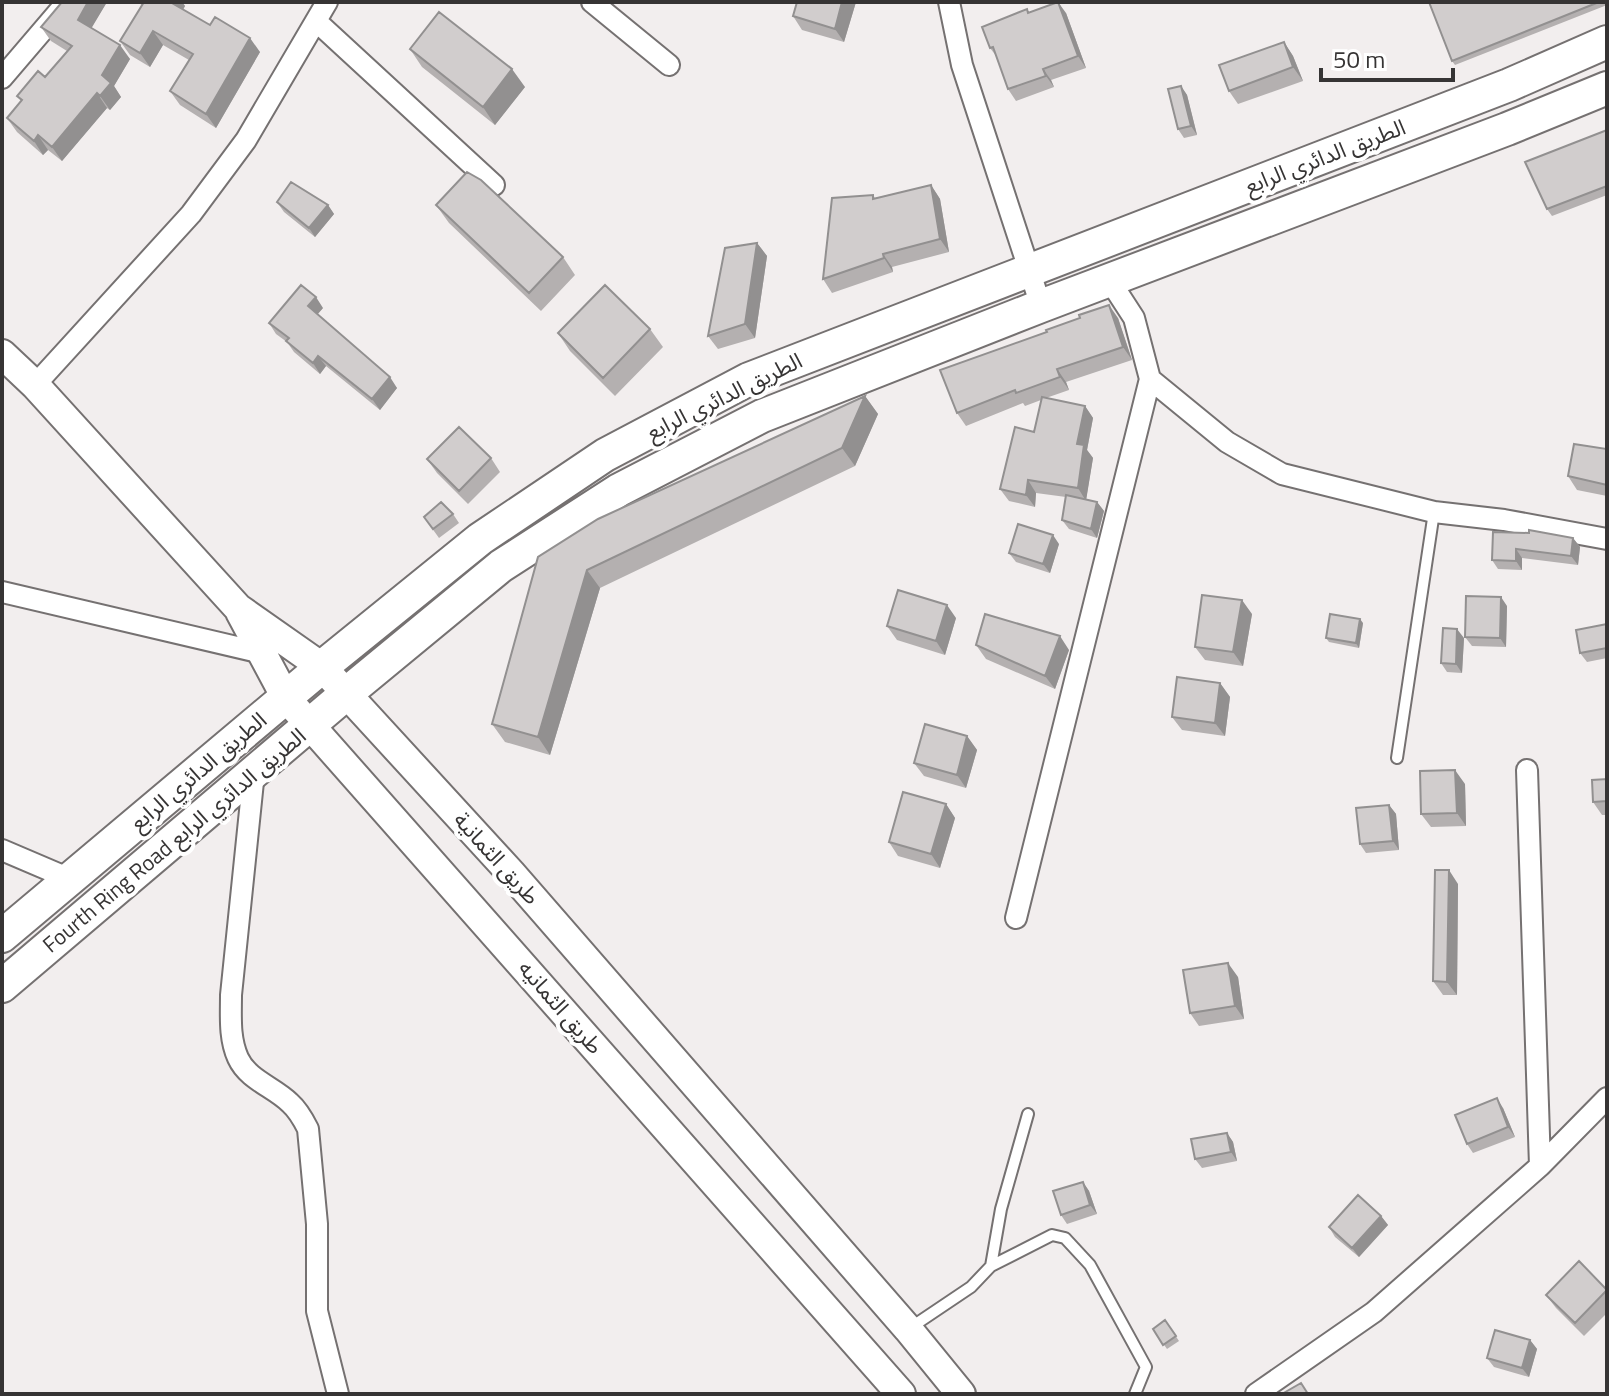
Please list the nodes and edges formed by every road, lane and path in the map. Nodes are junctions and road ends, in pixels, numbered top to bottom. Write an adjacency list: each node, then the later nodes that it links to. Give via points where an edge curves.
1 (67, 2): 8 (street)
2 (327, 2): 5 (street)
3 (592, 2): 7 (street)
4 (949, 2): 11 (street, via 962,65)
5 (316, 21): 10 (street); 16 (street, via 246,140 191,214)
6 (1607, 42): 11 (main road, الطريق الدائري الرابع, via 1509,85)
7 (669, 65)
8 (2, 78)
9 (1607, 88): 12 (main road, الطريق الدائري الرابع)
10 (494, 185)
11 (1027, 270): 13 (street); 22 (main road, الطريق الدائري الرابع, via 749,379 605,455 480,539)
12 (1110, 281): 13 (main road, الطريق الدائري الرابع); 15 (street, via 1134,318)
13 (1041, 306): 23 (main road, الطريق الدائري الرابع, via 762,416 619,490 501,566)
14 (2, 354): 16 (street, طريق الثمانية)
15 (1150, 379): 17 (street, via 1227,442 1282,474); 31 (street)
16 (35, 385): 20 (street, طريق الثمانية)
17 (1434, 512): 18 (street); 26 (lane)
18 (1607, 539)
19 (2, 592): 21 (street)
20 (238, 608): 21 (street, طريق الثمانيه); 22 (street, طريق الثمانية)
21 (262, 653): 24 (street, طريق الثمانيه)
22 (322, 667): 23 (street, طريق الثمانية); 24 (main road, الطريق الدائري الرابع)
23 (347, 693): 25 (main road, Fourth Ring Road الطريق الدائري الرابع); 38 (street, طريق الثمانية)
24 (286, 698): 25 (street, طريق الثمانيه); 30 (main road, الطريق الدائري الرابع)
25 (310, 725): 28 (main road, Fourth Ring Road الطريق الدائري الرابع); 40 (street, طريق الثمانيه)
26 (1397, 758)
27 (1527, 770): 36 (street)
28 (254, 772): 33 (main road, Fourth Ring Road الطريق الدائري الرابع); 39 (street, via 231,1029 238,1059 251,1075 289,1101 308,1129 317,1224 317,1311)
29 (2, 850): 30 (street)
30 (70, 879): 32 (main road, الطريق الدائري الرابع)
31 (1016, 918)
32 (2, 936)
33 (2, 986)
34 (1607, 1098): 36 (street)
35 (1028, 1114): 37 (lane)
36 (1540, 1166): 43 (street, via 1374,1312)
37 (991, 1266): 38 (lane, via 971,1287); 42 (lane, via 1052,1235 1065,1238 1090,1265 1146,1367)
38 (908, 1329): 41 (street, طريق الثمانية)
39 (338, 1394)
40 (901, 1394)
41 (961, 1394)
42 (1135, 1394)
43 (1256, 1394)

